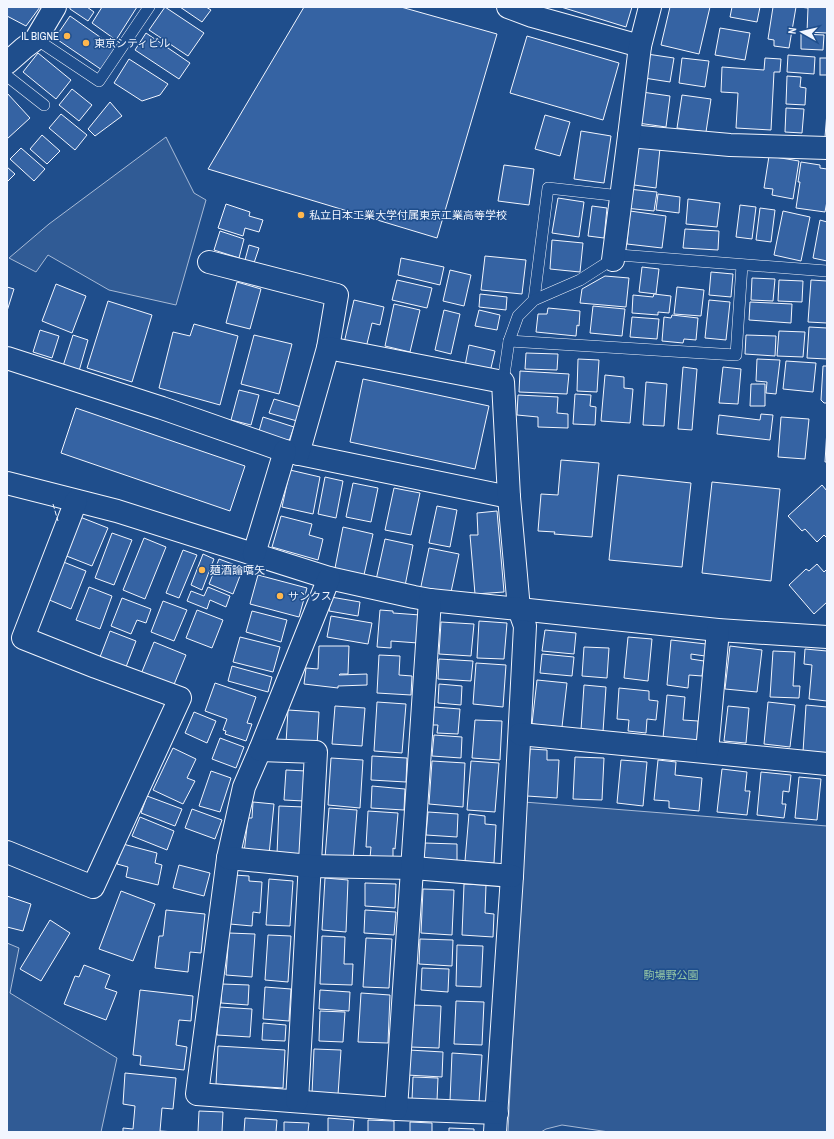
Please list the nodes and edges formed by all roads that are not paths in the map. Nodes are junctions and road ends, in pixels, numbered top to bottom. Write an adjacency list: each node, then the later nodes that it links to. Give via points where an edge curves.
1 (56, 7): 5 (street)
2 (149, 7): 5 (lane, via 99,81)
3 (508, 7): 6 (street)
4 (650, 7): 6 (street)
5 (36, 39): 7 (street)
6 (640, 46): 10 (street)
7 (7, 63)
8 (7, 76): 9 (lane)
9 (44, 106)
10 (629, 136): 11 (street, via 730,145); 12 (street)
11 (827, 148)
12 (621, 196): 13 (street); 17 (lane, via 548,188)
13 (613, 260): 15 (lane, via 619,255); 17 (lane, via 580,280)
14 (209, 262): 19 (street, via 337,295)
15 (742, 265): 16 (lane); 18 (lane, via 736,354)
16 (827, 271)
17 (534, 300): 18 (lane, via 518,316)
18 (509, 341): 21 (lane)
19 (328, 348): 21 (street); 22 (street)
20 (7, 358): 22 (street)
21 (503, 382): 24 (street)
22 (291, 452): 24 (street); 26 (street)
23 (7, 483): 25 (street)
24 (509, 497): 29 (street)
25 (76, 501): 26 (street, via 117,511); 36 (street, via 23,638 180,698 93,887)
26 (254, 554): 27 (street)
27 (329, 578): 28 (street); 33 (street)
28 (430, 600): 29 (street); 39 (street)
29 (519, 608): 30 (street); 32 (street, via 525,626)
30 (718, 630): 31 (street); 34 (street)
31 (827, 637)
32 (520, 734): 34 (street); 40 (street)
33 (260, 750): 37 (street, via 244,787); 38 (street, via 316,752)
34 (707, 752): 35 (street)
35 (827, 764)
36 (7, 852)
37 (228, 858): 38 (street); 41 (street, via 197,1094)
38 (310, 866): 39 (street); 41 (street)
39 (412, 868): 40 (street); 42 (street)
40 (512, 876): 43 (street)
41 (297, 1101): 42 (street)
42 (396, 1109): 43 (street)
43 (496, 1122)

